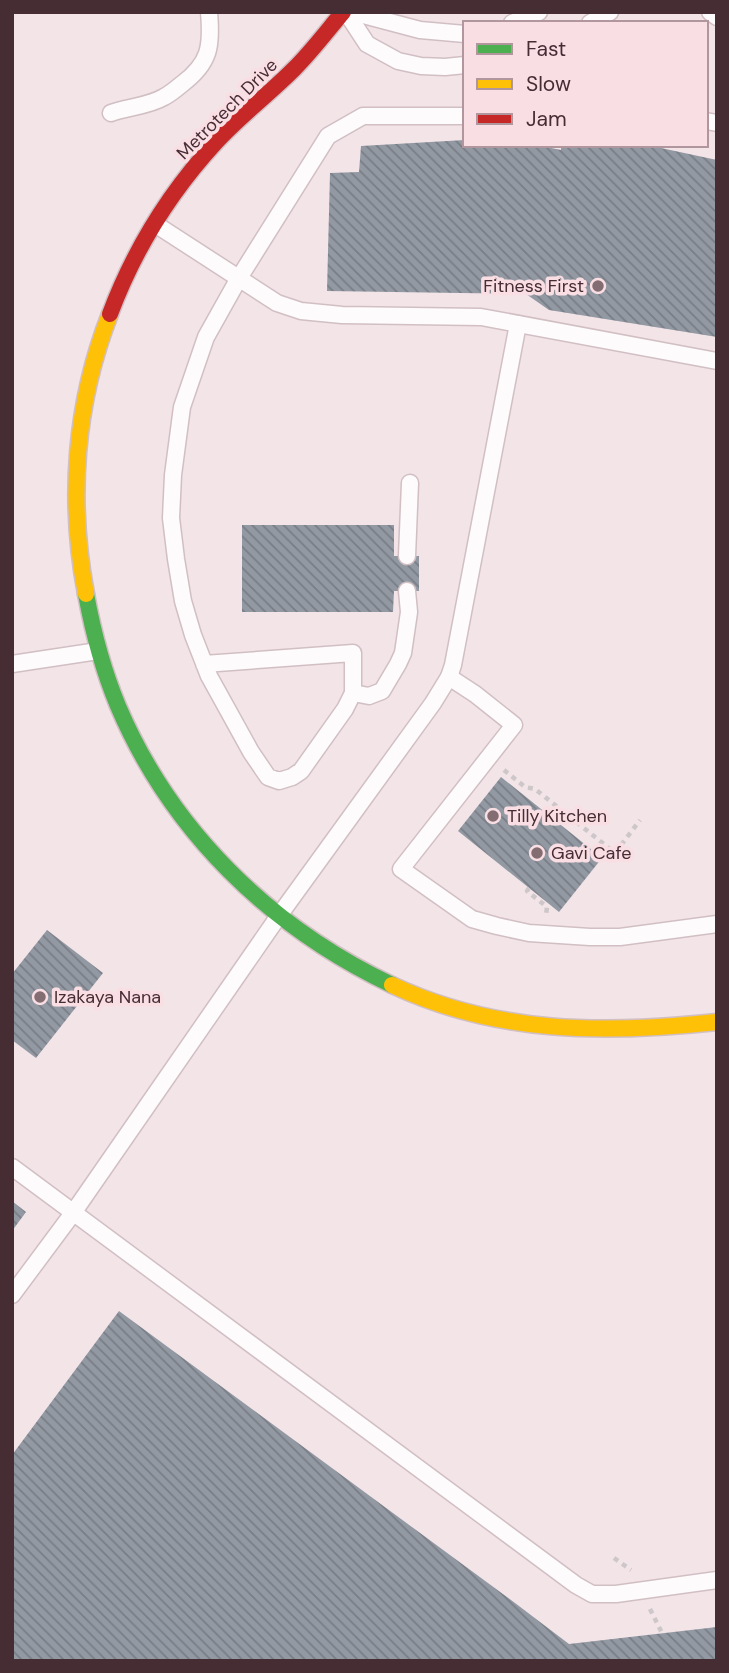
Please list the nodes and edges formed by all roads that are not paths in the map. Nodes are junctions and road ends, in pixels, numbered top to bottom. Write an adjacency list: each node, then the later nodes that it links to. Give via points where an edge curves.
1 (209, 12): 12 (lane, via 209,44 205,61 195,74 164,97)
2 (344, 12): 11 (lane, via 367,44 398,61 421,66); 14 (street, Metrotech Drive, via 293,69 215,143)
3 (352, 12): 10 (lane, via 420,30)
4 (539, 12): 8 (lane)
5 (610, 12): 9 (lane)
6 (710, 12): 7 (lane)
7 (717, 17)
8 (517, 21)
9 (594, 21)
10 (463, 34)
11 (463, 65)
12 (111, 113)
13 (463, 116): 15 (lane, via 363,117 328,136)
14 (155, 224): 15 (lane); 21 (street, Metrotech Drive, via 124,278 109,316 78,439 76,523 87,608)
15 (239, 278): 16 (lane, via 277,303 301,311 481,317); 23 (lane, via 206,337 194,370 182,407 173,475 176,559 183,601)
16 (518, 324): 17 (lane); 24 (lane)
17 (717, 361)
18 (410, 483): 19 (lane)
19 (407, 555)
20 (407, 591): 25 (lane, via 409,612 398,664 382,691 369,696)
21 (98, 651): 22 (lane); 26 (street, Metrotech Drive, via 129,731 174,809 233,878)
22 (12, 664)
23 (204, 664): 25 (lane, via 353,653); 25 (lane, via 251,752 268,777 279,781 301,771)
24 (449, 677): 26 (lane); 27 (lane, via 514,725 401,869 472,919 529,933 620,937)
25 (353, 693)
26 (278, 917): 28 (street, Metrotech Drive, via 384,982 474,1014 569,1030); 30 (lane)
27 (717, 924)
28 (717, 1022)
29 (12, 1167): 30 (lane)
30 (73, 1213): 31 (lane); 32 (lane, via 576,1585 592,1594 616,1594)
31 (12, 1296)
32 (717, 1580)

